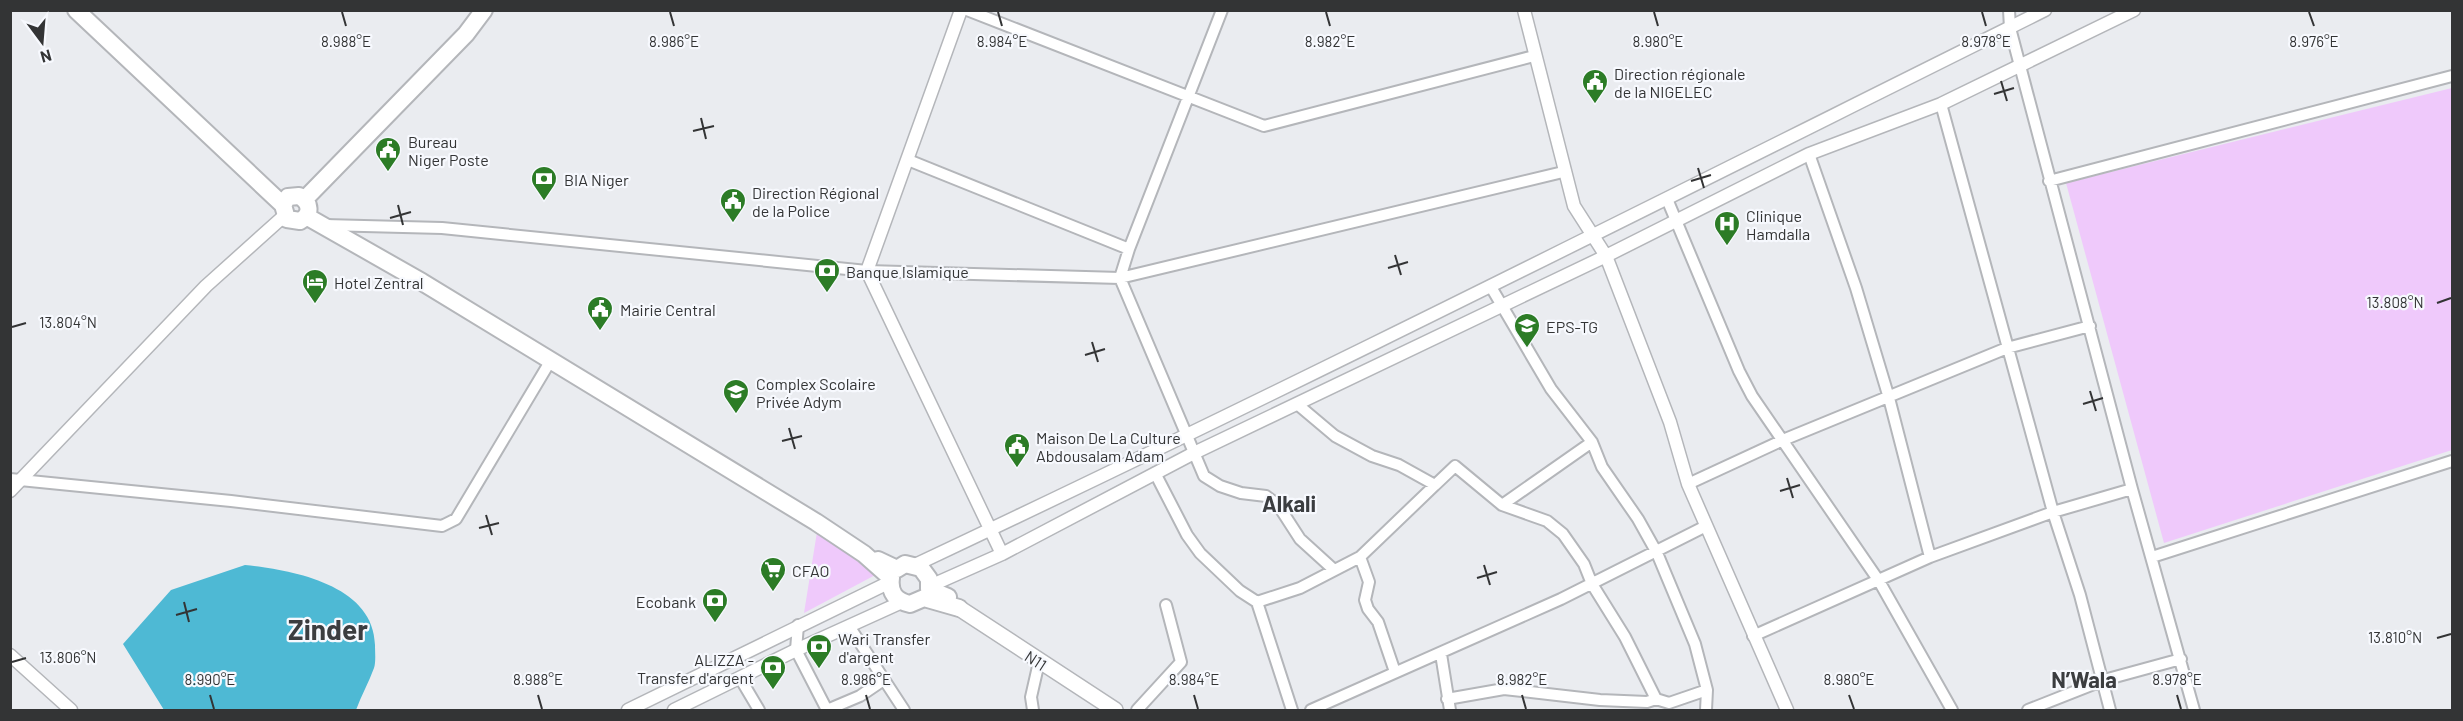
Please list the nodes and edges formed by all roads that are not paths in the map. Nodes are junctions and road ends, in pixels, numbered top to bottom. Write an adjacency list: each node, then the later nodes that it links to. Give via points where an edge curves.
1 (76, 10): 23 (highway)
2 (89, 10): 23 (highway)
3 (471, 10): 23 (highway)
4 (484, 10): 23 (highway, via 466,34)
5 (961, 10): 19 (street)
6 (968, 10): 16 (street)
7 (1222, 10): 16 (street)
8 (1524, 10): 13 (street)
9 (2009, 10): 12 (street)
10 (2045, 10): 12 (street)
11 (2134, 10): 14 (street)
12 (2010, 28): 14 (street); 22 (street)
13 (1534, 56): 16 (street, via 1264,126); 20 (street)
14 (2020, 66): 17 (street); 21 (street)
15 (2452, 76): 21 (street)
16 (1188, 97): 27 (street)
17 (1941, 104): 18 (street); 34 (street)
18 (1809, 154): 24 (street); 36 (street)
19 (908, 160): 27 (street); 29 (street)
20 (1563, 172): 26 (street, via 1574,206); 30 (street)
21 (2049, 181): 33 (street)
22 (1667, 199): 24 (street); 26 (street)
23 (294, 205): 25 (highway); 44 (street, via 206,286)
24 (1677, 220): 28 (street); 39 (street, via 1739,371)
25 (322, 225): 29 (street, via 442,228); 35 (highway)
26 (1594, 235): 28 (street); 31 (street)
27 (1129, 249): 30 (street)
28 (1606, 256): 32 (street); 45 (street, via 1670,422)
29 (867, 271): 30 (street); 52 (street)
30 (1120, 278): 38 (street)
31 (1491, 288): 32 (street); 38 (street)
32 (1502, 304): 37 (street); 40 (street, via 1551,389)
33 (2090, 326): 34 (street); 47 (street)
34 (2007, 348): 36 (street); 50 (street)
35 (550, 360): 44 (street, via 456,519 442,526); 60 (highway, via 864,554)
36 (1889, 398): 39 (street); 57 (street)
37 (1298, 404): 41 (street); 46 (street, via 1335,436)
38 (1189, 436): 41 (street); 52 (street)
39 (1783, 440): 45 (street); 61 (street)
40 (1592, 442): 49 (street); 53 (street, via 1602,467)
41 (1194, 453): 43 (street); 59 (street, via 1208,480 1241,493 1266,496 1278,505 1300,538)
42 (2452, 461): 55 (street)
43 (1155, 473): 54 (street); 65 (street, via 1200,553)
44 (15, 479): 48 (street)
45 (1688, 484): 51 (street)
46 (1435, 486): 49 (street, via 1455,466); 56 (street)
47 (2132, 489): 50 (street); 55 (street)
48 (10, 490)
49 (1502, 505): 62 (street, via 1556,527 1584,564)
50 (2053, 512): 57 (street); 78 (street)
51 (1706, 526): 53 (street); 70 (street)
52 (991, 527): 54 (street); 58 (street)
53 (1657, 553): 62 (street); 80 (street, via 1695,644)
54 (1002, 554): 63 (street)
55 (2152, 556): 74 (street)
56 (1359, 557): 59 (street); 76 (street, via 1369,582 1365,600 1378,622)
57 (1930, 557): 61 (street)
58 (915, 565): 60 (highway, via 905,564); 63 (highway, via 926,573)
59 (1334, 569): 65 (street, via 1300,588)
60 (892, 577): 64 (highway, via 893,594); 68 (street)
61 (1879, 581): 70 (street); 98 (street)
62 (1592, 584): 72 (street); 82 (street, via 1625,637)
63 (928, 591): 64 (highway, via 910,604); 67 (highway)
64 (902, 602): 69 (street)
65 (1257, 602): 93 (street)
66 (1166, 605): 92 (street, via 1181,662)
67 (959, 608): 75 (main road, N11)
68 (798, 625): 71 (street); 85 (street)
69 (849, 626): 71 (street); 79 (street)
70 (1753, 636): 97 (street)
71 (796, 650): 77 (street); 88 (street)
72 (1441, 654): 76 (street); 81 (street)
73 (10, 655): 84 (street)
74 (2181, 659): 78 (street); 101 (street)
75 (1039, 662): 90 (street, via 1031,697); 91 (main road, N11)
76 (1395, 672): 94 (street)
77 (740, 678): 83 (street); 87 (street)
78 (2104, 680): 99 (street); 100 (street)
79 (882, 681): 88 (street); 89 (street, via 889,685)
80 (1707, 690): 82 (street, via 1668,704); 96 (street)
81 (1447, 699): 82 (street, via 1504,689 1600,700); 95 (street)
82 (1656, 699)
83 (694, 706): 86 (street)
84 (71, 711)
85 (628, 711)
86 (674, 711)
87 (759, 711)
88 (827, 711)
89 (904, 711)
90 (1034, 711)
91 (1115, 711)
92 (1137, 711)
93 (1292, 711)
94 (1311, 711)
95 (1450, 711)
96 (1706, 711)
97 (1787, 711)
98 (1952, 711)
99 (2028, 711)
100 (2110, 711)
101 (2194, 711)

